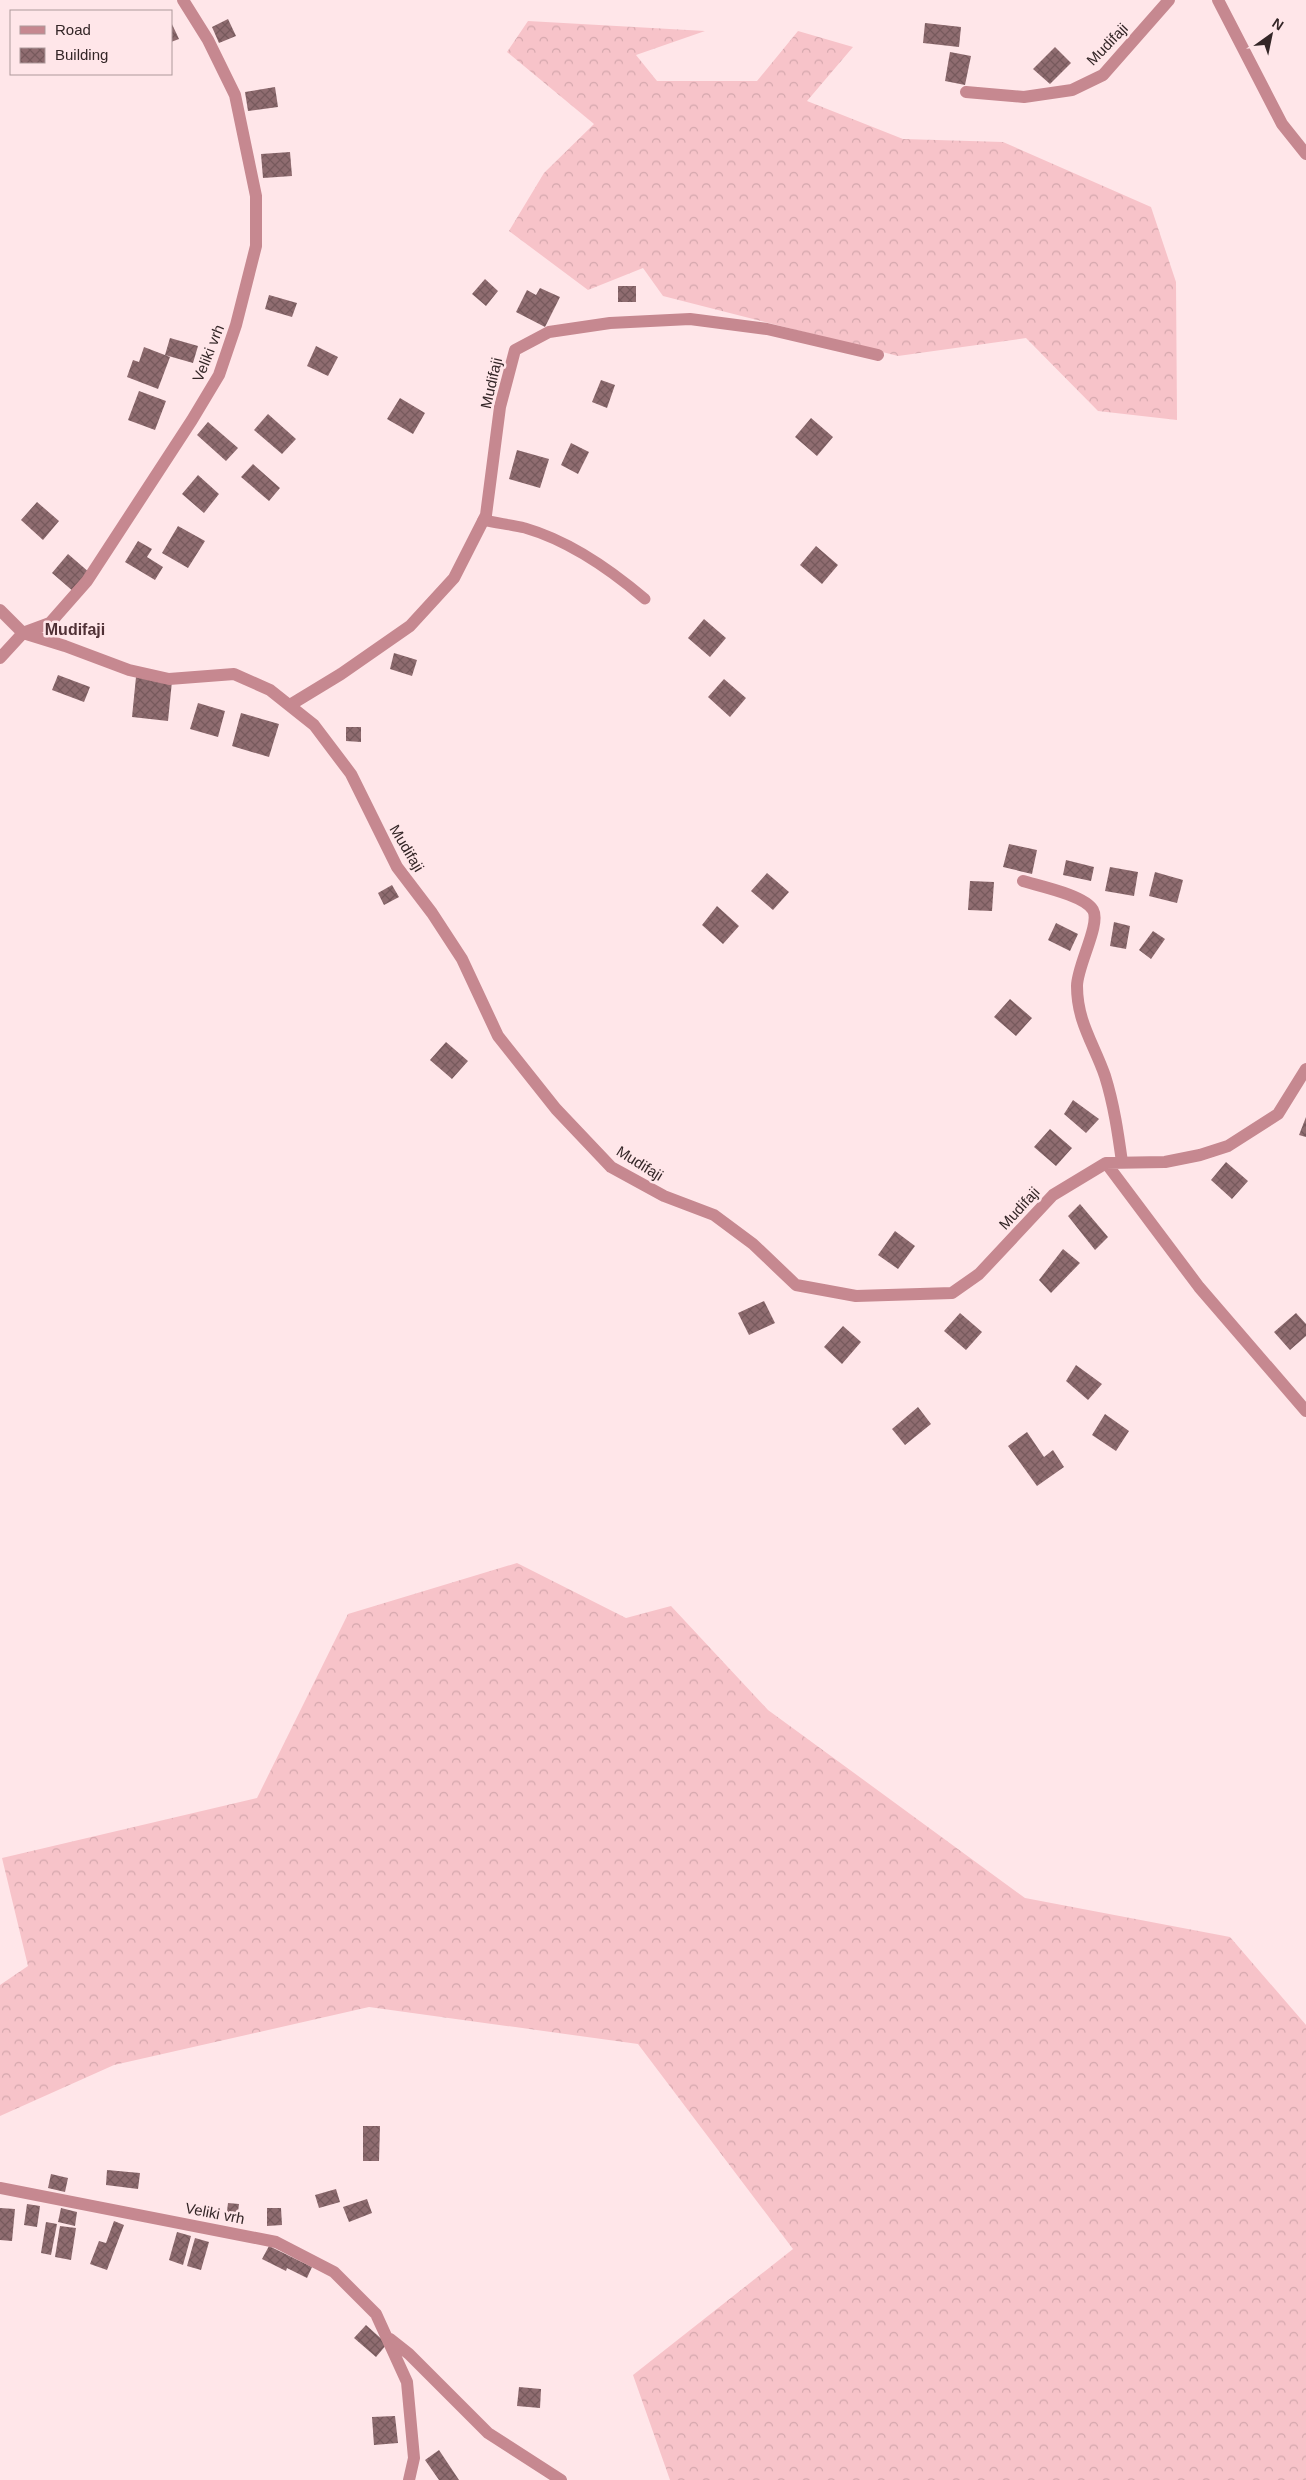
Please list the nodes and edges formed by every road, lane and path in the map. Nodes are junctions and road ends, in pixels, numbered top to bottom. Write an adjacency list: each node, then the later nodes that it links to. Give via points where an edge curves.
1 (183, 0): 10 (street, Veliki vrh, via 208,40 235,95 256,196 256,246 239,316 219,376 87,581 50,623)
2 (1169, 0): 4 (street, Mudifaji, via 1103,75 1072,90 1024,98)
3 (1218, 0): 5 (street, via 1282,124)
4 (966, 92)
5 (1306, 154)
6 (878, 355): 7 (street, Mudifaji, via 767,329 690,318 610,323 549,332 515,350 500,408 488,505)
7 (483, 520): 8 (lane, via 526,528 570,547 616,574); 12 (street, Mudifaji, via 454,578 410,626)
8 (645, 599)
9 (0, 610): 10 (street, Mudifaji)
10 (23, 633): 11 (street, Veliki vrh); 12 (street, Mudifaji, via 128,670 169,679 234,674 270,690)
11 (0, 658)
12 (290, 706): 15 (street, Mudifaji, via 314,725 351,774 397,867 462,959 498,1036 556,1109 611,1167 664,1196 714,1216 753,1244 796,1285 856,1296 952,1294 979,1274 1053,1195)
13 (1023, 881): 16 (street, via 1070,895 1092,908 1096,919 1077,978 1077,1003 1085,1034 1104,1075 1117,1117)
14 (1306, 1069): 16 (street, via 1278,1114 1228,1146 1200,1156 1165,1162)
15 (1106, 1162): 16 (street); 17 (street, via 1199,1287)
16 (1122, 1162)
17 (1306, 1411)
18 (0, 2188): 19 (street, Veliki vrh, via 276,2242 334,2272 376,2314)
19 (387, 2337): 20 (street, Veliki vrh, via 407,2382 414,2458); 21 (street, Veliki vrh, via 409,2354 488,2433)
20 (409, 2480)
21 (561, 2480)

